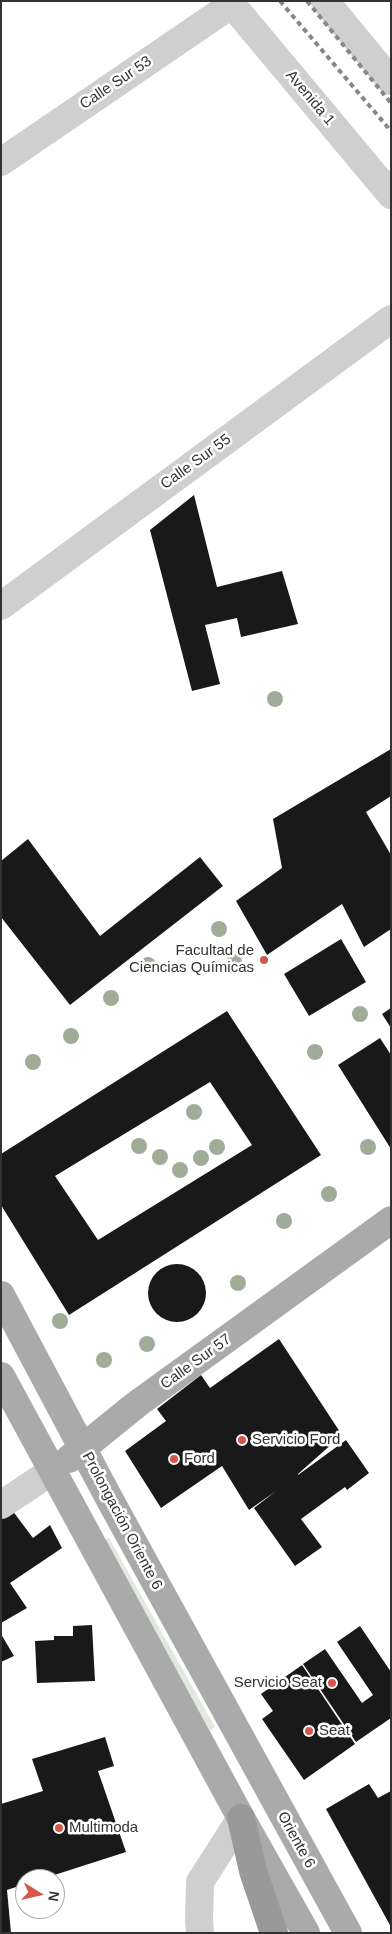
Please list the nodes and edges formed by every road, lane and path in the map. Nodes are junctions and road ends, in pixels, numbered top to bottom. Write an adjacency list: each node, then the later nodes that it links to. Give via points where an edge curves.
1 (325, 1): 3 (street)
2 (230, 3): 4 (street, Calle Sur 53); 5 (street, Avenida 1)
3 (391, 81)
4 (1, 162)
5 (391, 195)
6 (391, 319): 7 (street, Calle Sur 55)
7 (1, 606)
8 (391, 1220): 11 (main road, Calle Sur 57, via 137,1404)
9 (1, 1295): 11 (main road, Prolongación Oriente 6)
10 (1, 1376): 12 (main road)
11 (83, 1448): 12 (main road, Calle Sur 57); 14 (main road, Prolongación Oriente 6)
12 (52, 1471): 13 (street, Calle Sur 57); 15 (main road)
13 (1, 1505)
14 (245, 1746): 19 (main road, Oriente 6)
15 (241, 1818): 16 (street, via 200,1882); 17 (highway, via 253,1871); 18 (main road)
16 (200, 1933)
17 (274, 1933)
18 (306, 1933)
19 (348, 1933)

